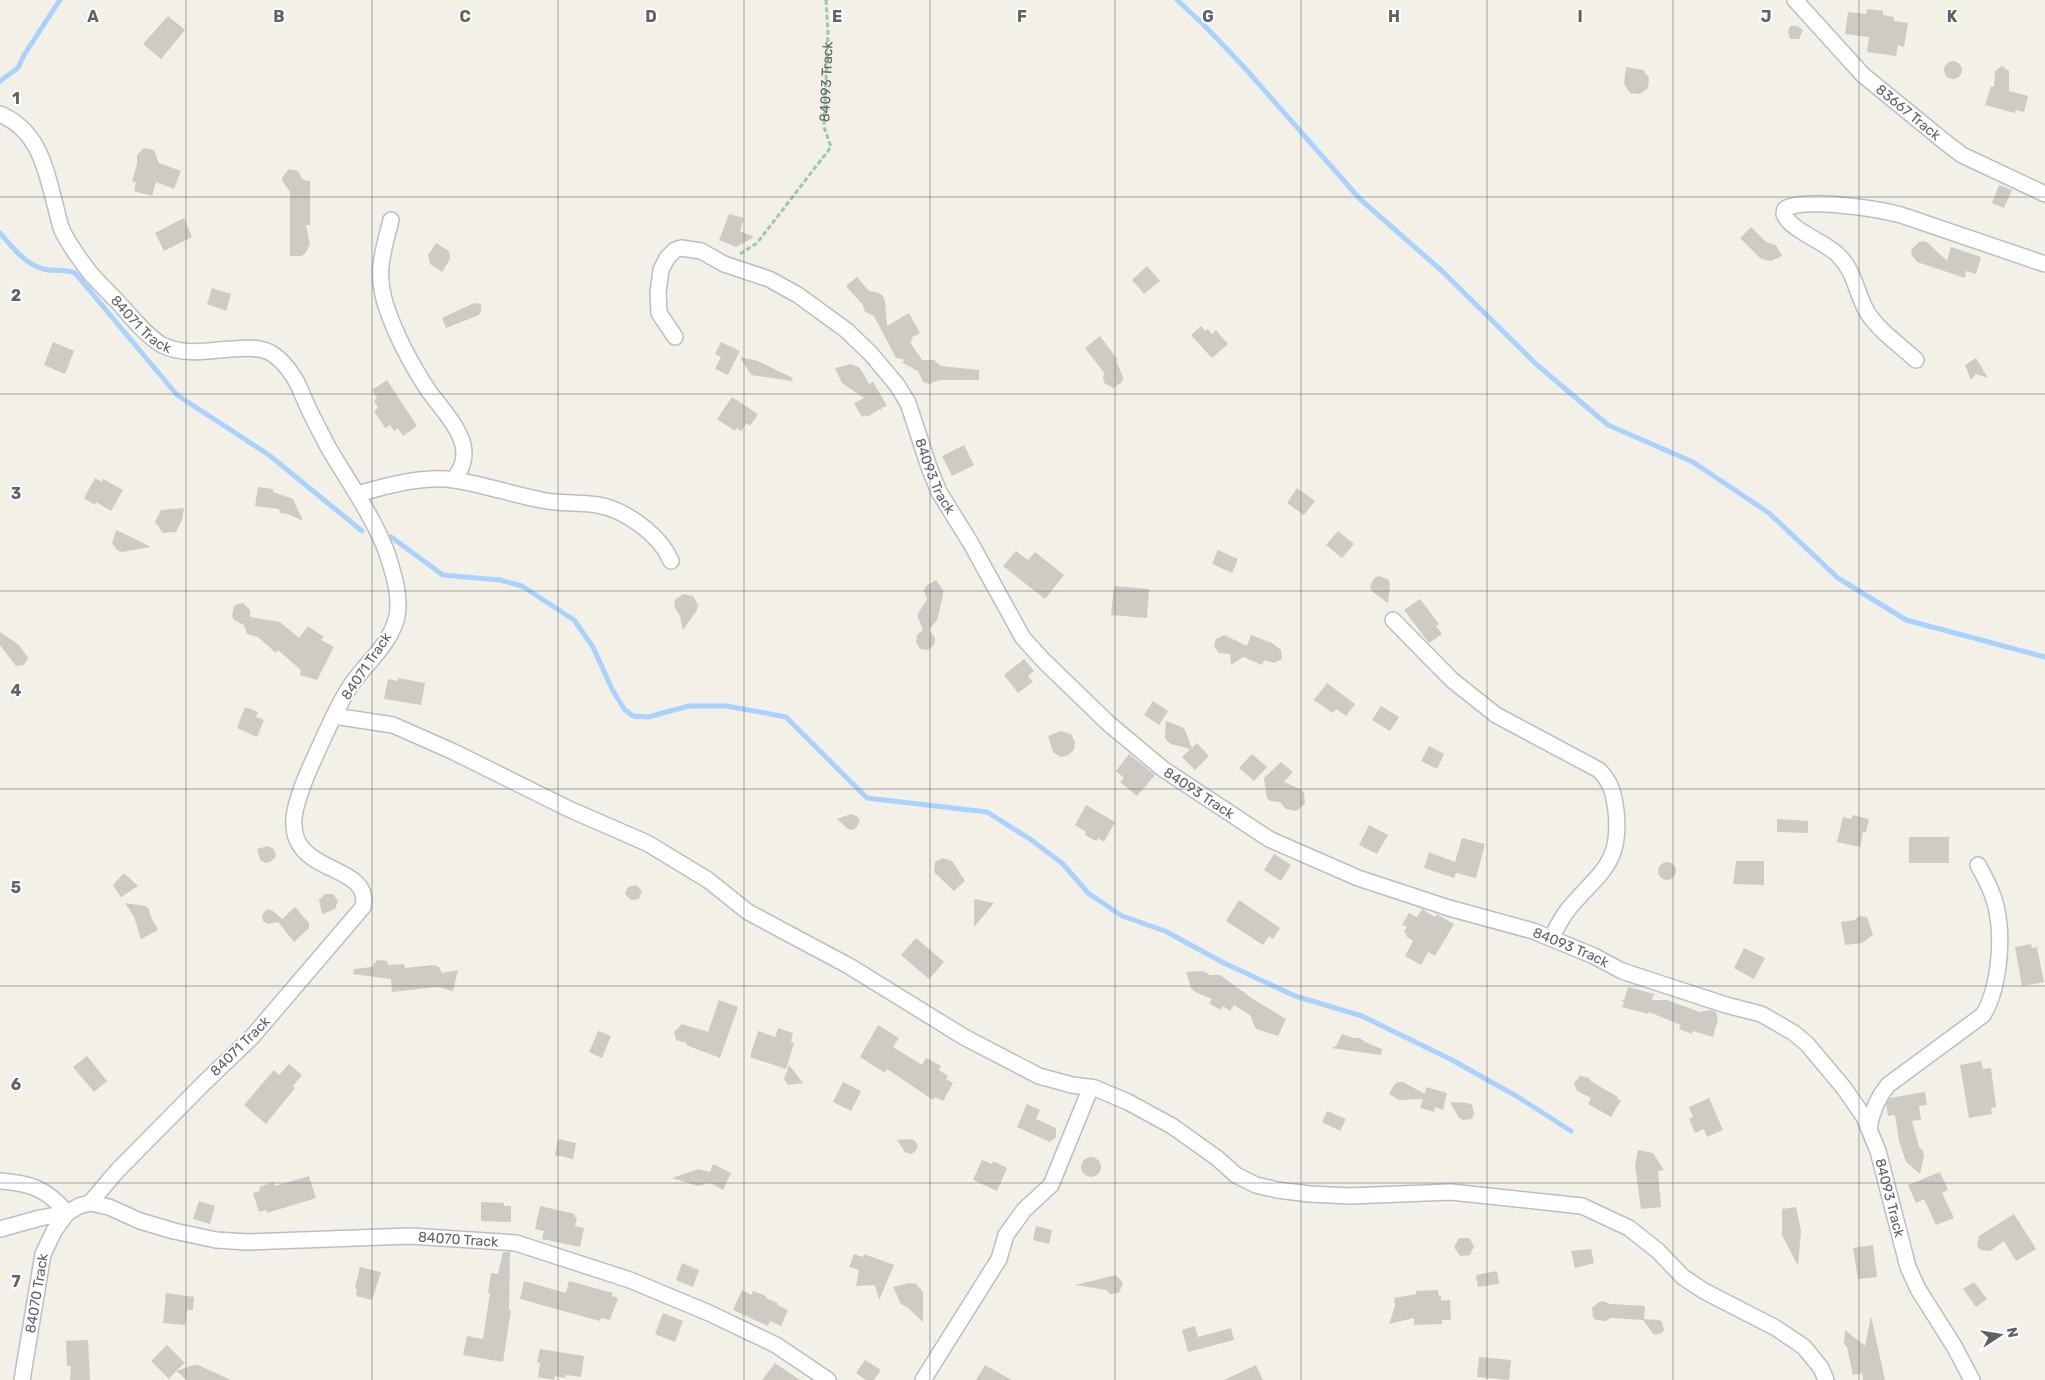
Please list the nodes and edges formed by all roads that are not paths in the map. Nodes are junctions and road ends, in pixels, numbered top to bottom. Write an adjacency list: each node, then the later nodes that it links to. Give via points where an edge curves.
1 (1795, 0): 3 (street, 83667 Track, via 1863,75 1945,142 1962,155)
2 (0, 114): 9 (street, 84071 Track, via 15,121 30,135 46,169 62,228 91,274 161,344 180,351 261,349 272,354 294,377 329,448)
3 (2045, 194)
4 (391, 220): 8 (street, via 380,262 386,305 403,349 457,431 464,459)
5 (2045, 264): 7 (street, via 1878,209 1816,205 1795,205 1785,209 1784,214 1791,224 1839,256 1851,271 1868,314)
6 (675, 337): 14 (street, 84093 Track, via 659,313 657,304 661,270 675,250 701,252 724,264 769,279 798,295 846,330 897,385 908,403 939,492 1023,638 1108,723 1163,769 1270,839 1350,874 1449,908)
7 (1916, 360)
8 (453, 480): 9 (street, via 396,484); 10 (street, via 543,501 599,505 614,510 659,540)
9 (357, 494): 12 (street, 84071 Track, via 386,552 398,603 397,617 376,656 351,685)
10 (671, 561)
11 (1393, 620): 14 (street, via 1452,680 1496,715 1598,770 1609,780 1615,796 1617,821 1612,856 1605,870 1566,911)
12 (334, 716): 15 (street, via 393,725 647,843 708,880 748,912 848,966 997,1055 1039,1076); 18 (street, 84071 Track, via 307,773 295,812 294,829 297,842 306,854 356,881 363,892 363,907 252,1037 204,1082)
13 (1978, 865): 16 (street, via 1989,884 1999,930 1995,985 1990,1004 1983,1015 1888,1085 1879,1095)
14 (1552, 938): 16 (street, 84093 Track, via 1622,971 1778,1022 1807,1044 1844,1088)
15 (1091, 1087): 23 (street, via 1051,1185 1024,1210 1006,1235 1000,1258); 24 (street, via 1108,1092 1172,1126 1256,1185 1277,1190 1350,1196 1451,1192 1582,1206 1629,1228 1683,1277 1804,1347)
16 (1869, 1128): 25 (street, 84093 Track, via 1908,1267)
17 (0, 1181): 19 (street, via 42,1190 55,1198)
18 (90, 1202): 19 (street, 84070 Track); 22 (street, 84070 Track, via 109,1206 140,1221 216,1240 247,1242 410,1236 516,1243 630,1280 709,1313 776,1345)
19 (67, 1213): 20 (street, 84070 Track); 21 (street, 84070 Track, via 42,1254)
20 (0, 1229)
21 (22, 1380)
22 (828, 1380)
23 (923, 1380)
24 (1826, 1380)
25 (1972, 1380)

